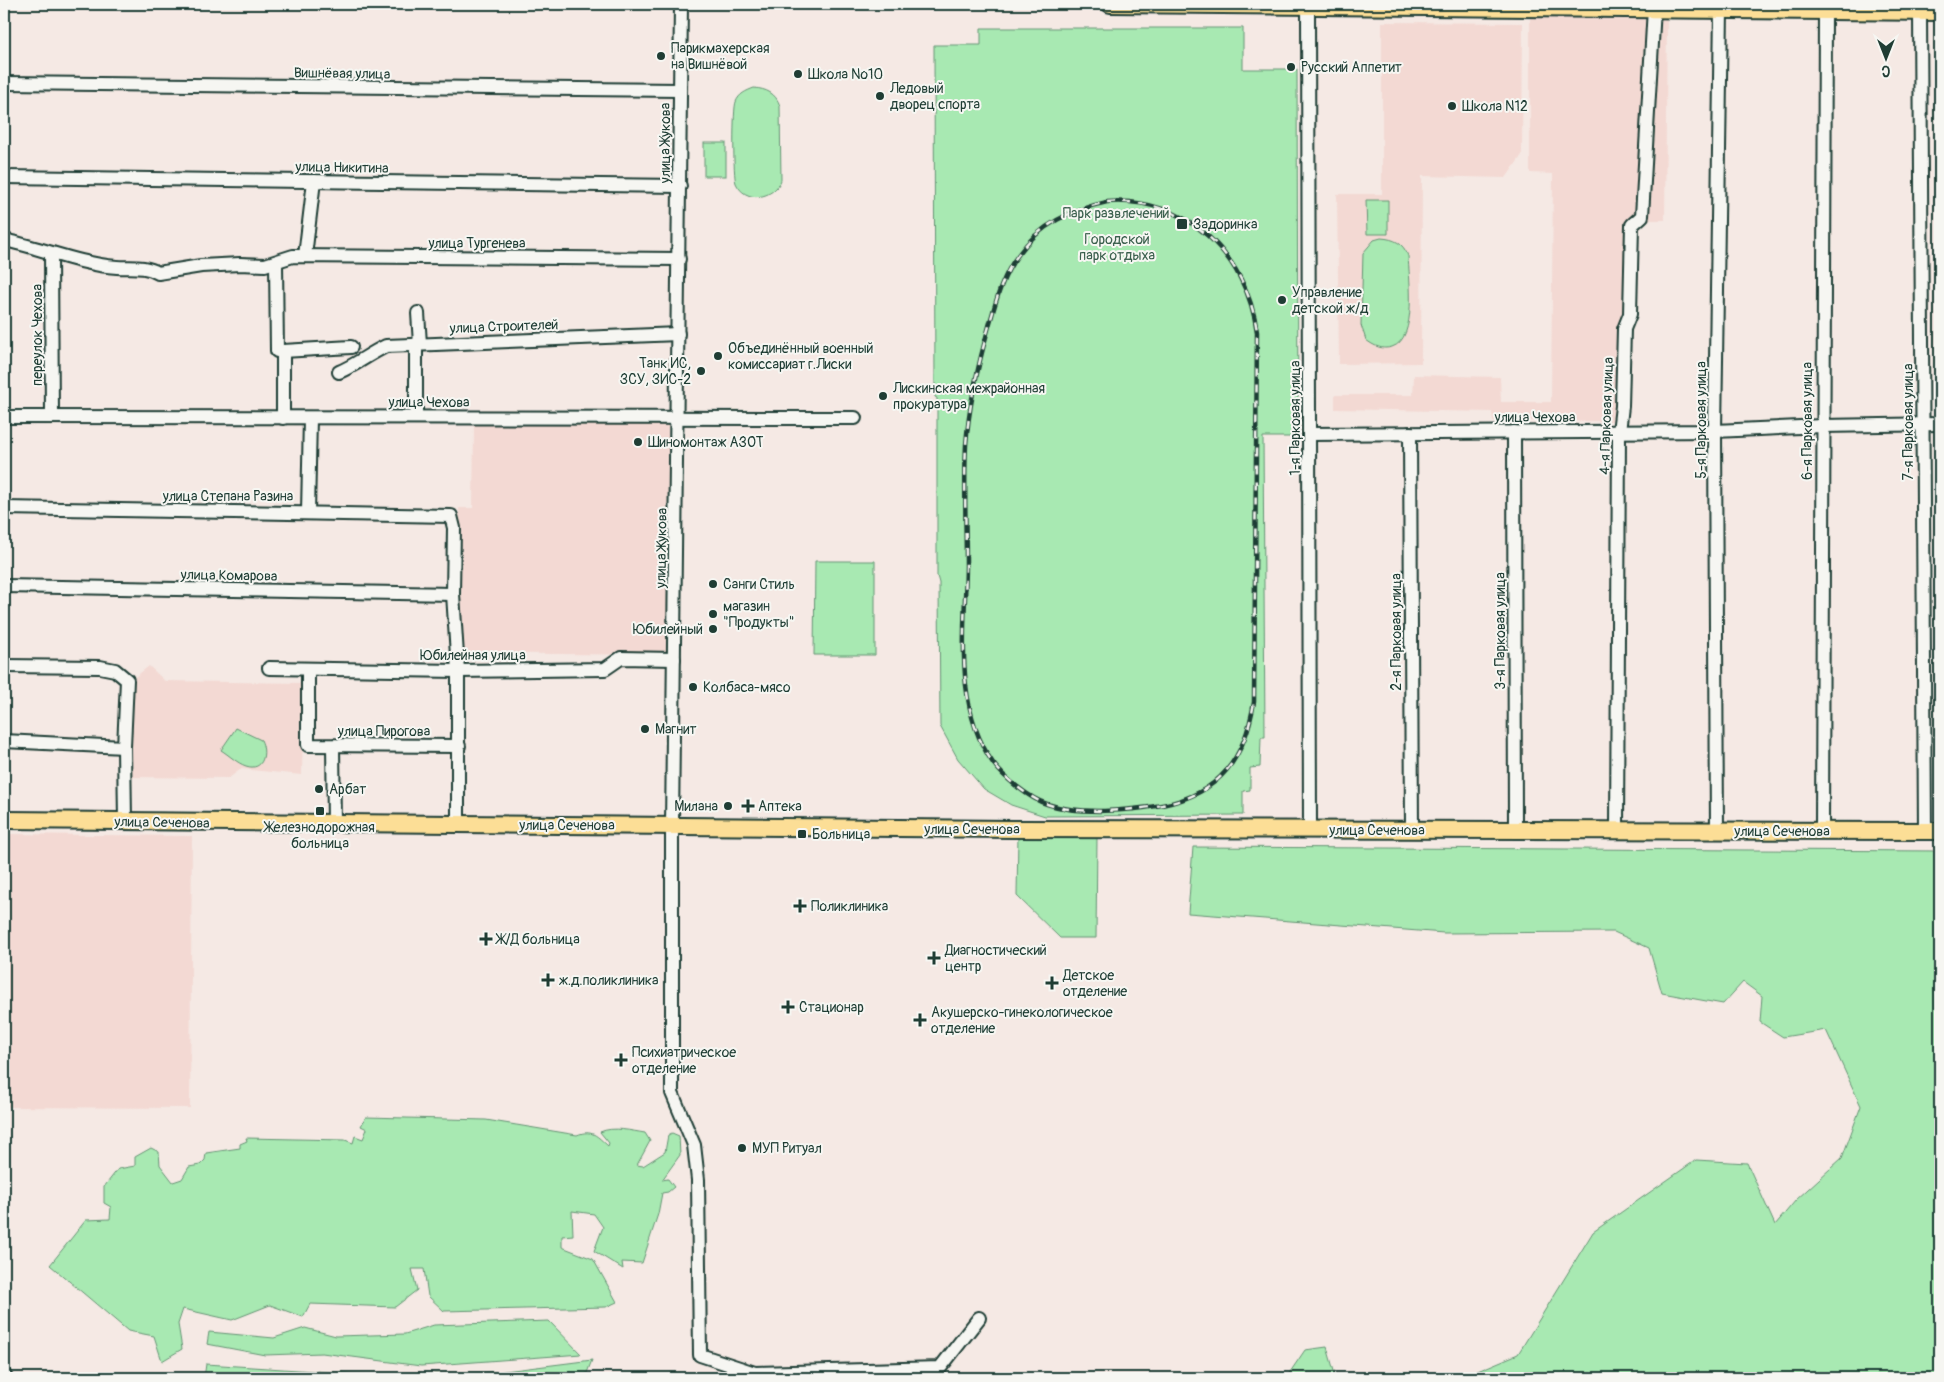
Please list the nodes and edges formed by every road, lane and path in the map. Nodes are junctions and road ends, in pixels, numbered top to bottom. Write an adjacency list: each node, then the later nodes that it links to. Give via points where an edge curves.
1 (681, 4): 12 (street, улица Жукова)
2 (1110, 4): 3 (main road)
3 (1275, 5): 5 (main road)
4 (1338, 5): 5 (main road); 7 (main road)
5 (1308, 6): 41 (street, 1-я Парковая улица)
6 (1825, 7): 8 (main road); 9 (main road); 36 (street, 6-я Парковая улица)
7 (1654, 8): 8 (main road); 39 (street, 4-я Парковая улица, via 1642,216 1632,225 1630,314 1624,329)
8 (1721, 9): 37 (street, 5-я Парковая улица)
9 (1920, 12): 10 (main road); 34 (street, 7-я Парковая улица)
10 (1940, 12)
11 (4, 83): 12 (street, Вишнёвая улица)
12 (680, 90): 15 (street, улица Жукова)
13 (4, 177): 14 (street, улица Никитина)
14 (314, 181): 15 (street, улица Никитина); 18 (street)
15 (680, 186): 19 (street, улица Жукова)
16 (4, 240): 17 (street)
17 (51, 253): 20 (street, via 100,265 149,268 158,273 183,268); 28 (street, переулок Чехова)
18 (305, 256): 19 (street, улица Тургенева); 20 (street, улица Тургенева, via 293,256)
19 (679, 259): 22 (street, улица Жукова)
20 (276, 263): 25 (street, via 277,351)
21 (418, 313): 23 (street)
22 (678, 334): 23 (street, улица Строителей); 30 (street, улица Жукова)
23 (418, 344): 26 (street, улица Строителей, via 386,346); 29 (street)
24 (351, 348): 25 (street)
25 (283, 351): 31 (street)
26 (339, 372)
27 (4, 417): 28 (street, улица Чехова)
28 (52, 417): 31 (street, улица Чехова)
29 (416, 417): 30 (street, улица Чехова); 32 (street, улица Чехова)
30 (678, 417): 33 (street, улица Чехова); 46 (street, улица Жукова)
31 (283, 418): 32 (street, улица Чехова)
32 (310, 418): 43 (street)
33 (855, 418)
34 (1923, 424): 35 (street, улица Чехова); 36 (street, улица Чехова); 66 (street, 7-я Парковая улица)
35 (1940, 424)
36 (1822, 426): 37 (street, улица Чехова); 65 (street, 6-я Парковая улица)
37 (1715, 431): 39 (street, улица Чехова); 64 (street, 5-я Парковая улица)
38 (1514, 432): 39 (street, улица Чехова); 40 (street, улица Чехова); 62 (street, 3-я Парковая улица)
39 (1619, 432): 63 (street, 4-я Парковая улица)
40 (1410, 433): 41 (street, улица Чехова); 61 (street, 2-я Парковая улица)
41 (1310, 434): 60 (street, 1-я Парковая улица)
42 (4, 508): 43 (street, улица Степана Разина)
43 (308, 512): 45 (street, улица Степана Разина, via 451,516 454,528)
44 (4, 586): 45 (street, улица Комарова)
45 (453, 594): 50 (street)
46 (674, 659): 50 (street, Юбилейная улица, via 621,658 605,669); 59 (street, улица Жукова)
47 (4, 666): 54 (street, via 115,670 127,680)
48 (269, 668): 49 (street, Юбилейная улица)
49 (308, 669): 50 (street, Юбилейная улица); 52 (street, улица Пирогова, via 308,745)
50 (458, 671): 53 (street)
51 (4, 741): 54 (street)
52 (334, 746): 53 (street, улица Пирогова); 57 (street)
53 (459, 746): 58 (street)
54 (124, 747): 56 (street)
55 (4, 820): 56 (main road, улица Сеченова)
56 (125, 821): 57 (main road, улица Сеченова)
57 (334, 823): 58 (main road, улица Сеченова)
58 (458, 824): 59 (main road, улица Сеченова)
59 (672, 826): 60 (main road, улица Сеченова); 67 (street, улица Жукова, via 672,1093 694,1145 698,1180 700,1355 755,1373 940,1368)
60 (1310, 830): 61 (main road, улица Сеченова)
61 (1412, 830): 62 (main road, улица Сеченова)
62 (1515, 830): 63 (main road, улица Сеченова)
63 (1617, 830): 64 (main road, улица Сеченова)
64 (1718, 831): 65 (main road, улица Сеченова)
65 (1822, 831): 66 (main road, улица Сеченова)
66 (1932, 831)
67 (979, 1318)
68 (4, 1375): 69 (street)
69 (6, 1378)

